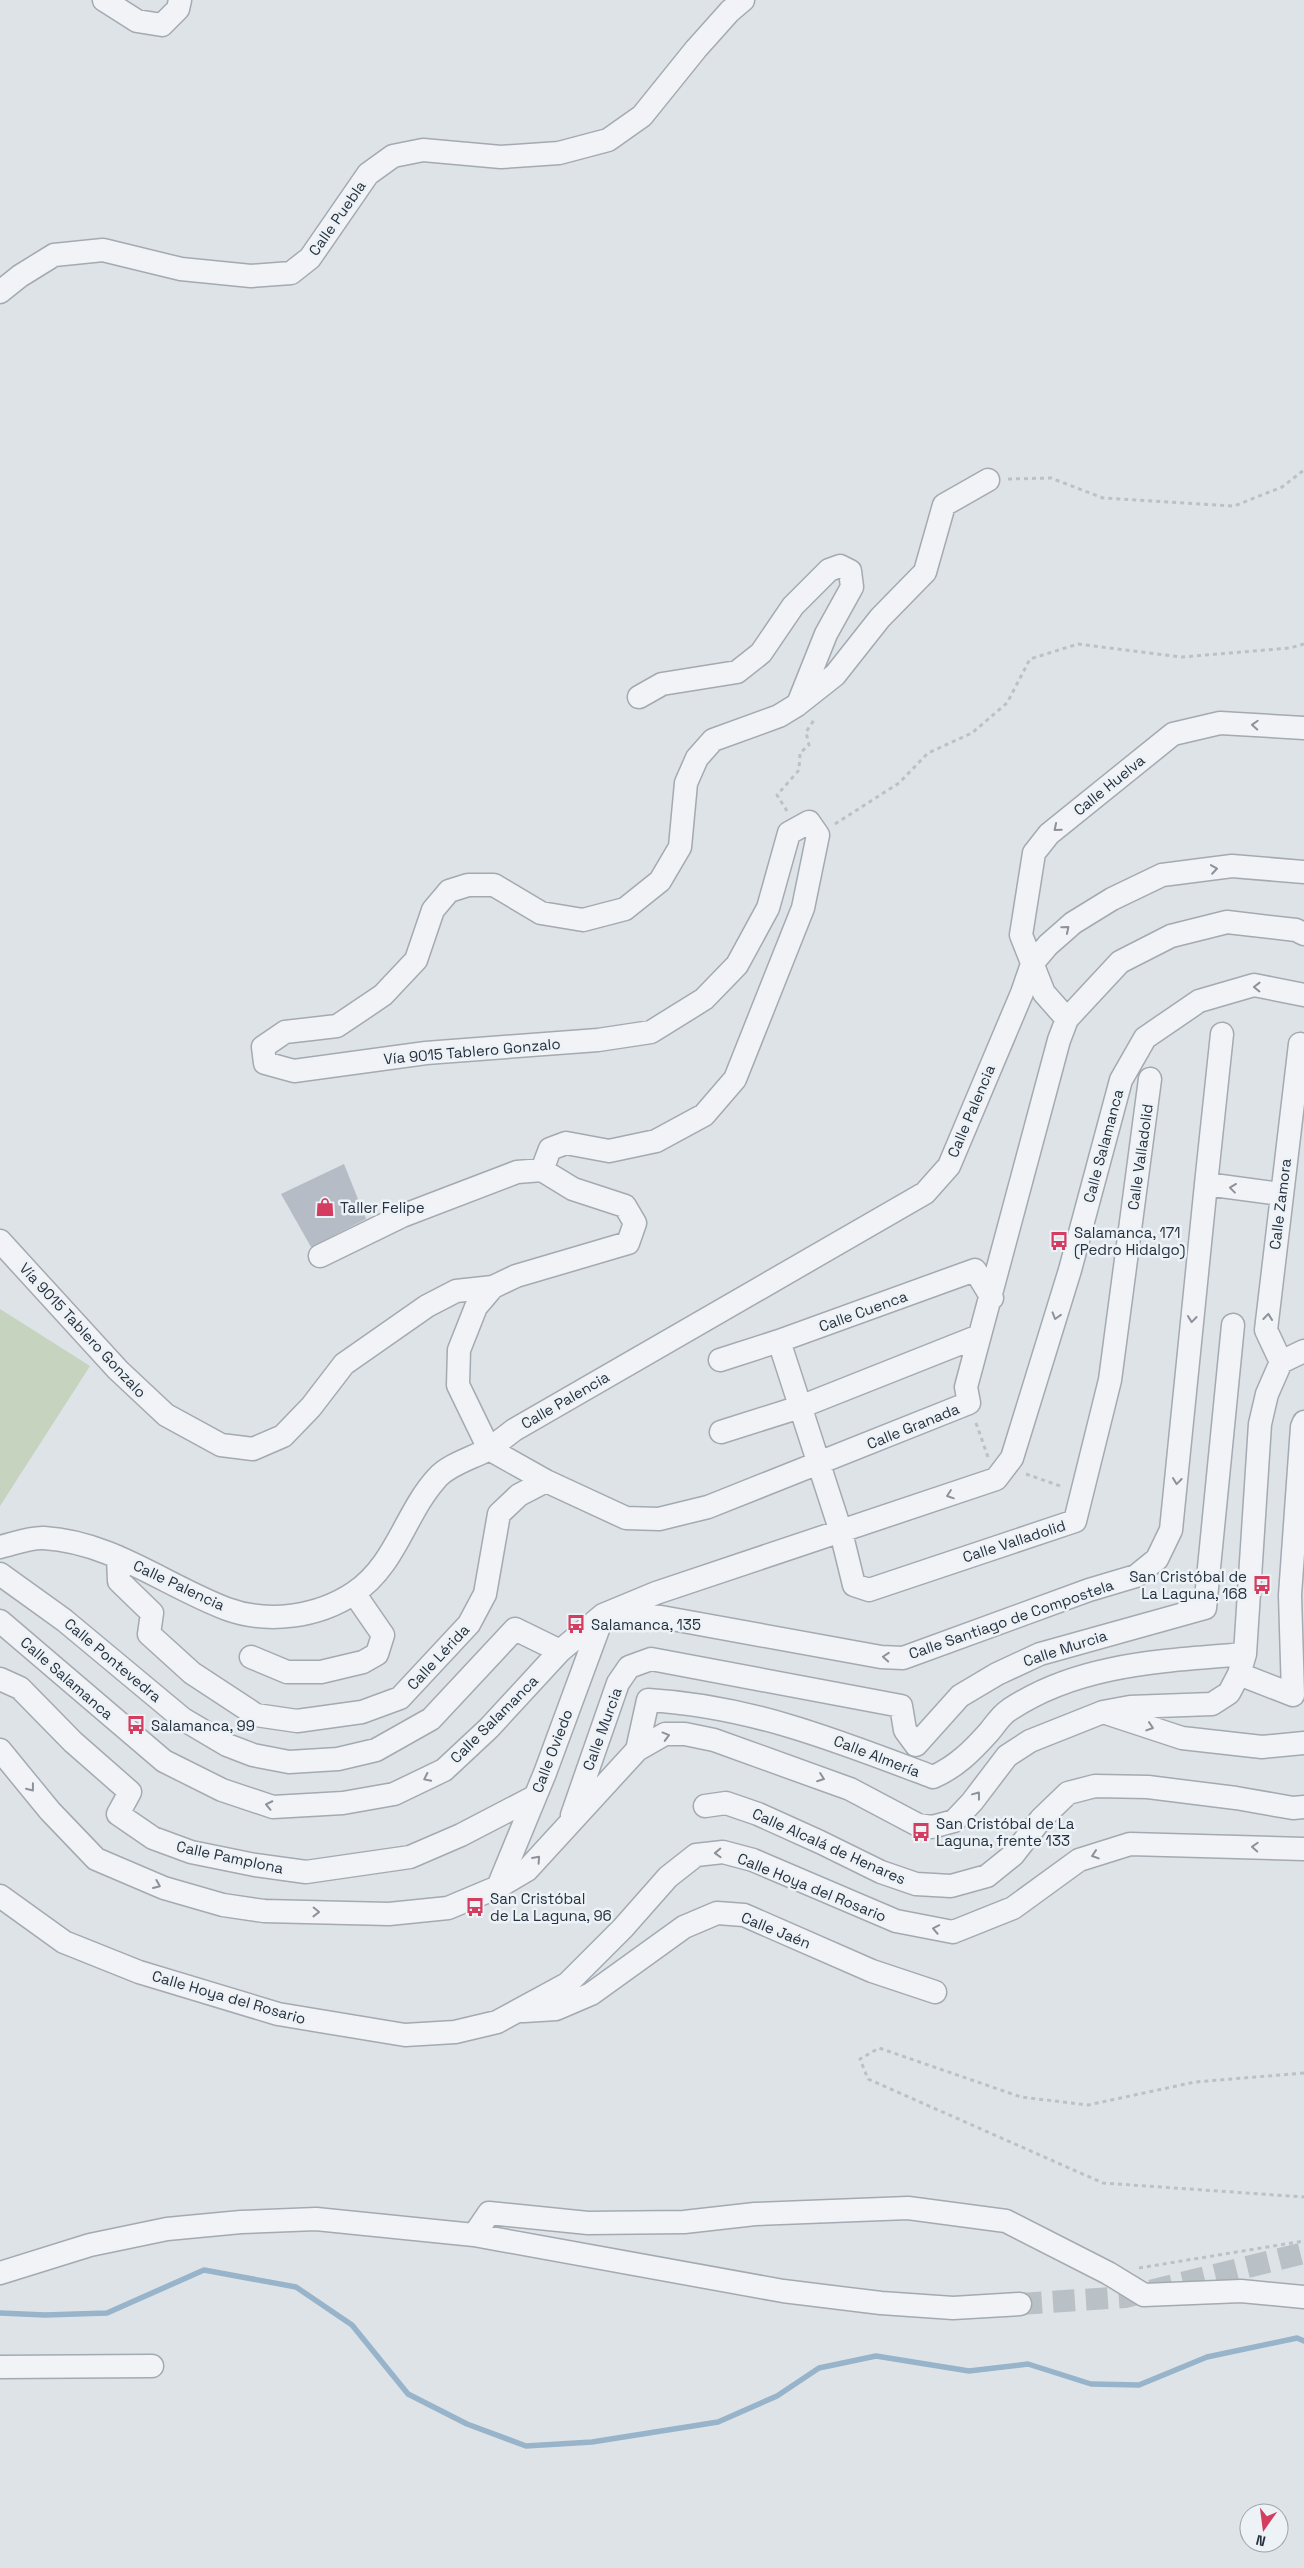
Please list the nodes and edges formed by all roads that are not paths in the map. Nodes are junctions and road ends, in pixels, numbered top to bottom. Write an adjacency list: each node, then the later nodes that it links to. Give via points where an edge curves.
1 (104, 0): 2 (street, via 137,21 162,25 178,8)
2 (180, 0)
3 (743, 0): 4 (street, Calle Puebla, via 707,36 642,116 608,140 559,153 501,157 423,150 393,156 368,174 310,258 291,273 251,276 181,269 103,250 54,255)
4 (0, 292)
5 (988, 480): 7 (street, Vía 9015 Tablero Gonzalo, via 944,505 925,572 880,618 835,674)
6 (639, 697): 7 (street, via 662,684 737,672 761,653 793,606 829,570 840,566 850,572 852,586 826,634)
7 (805, 699): 17 (street, Vía 9015 Tablero Gonzalo, via 780,716 713,740 697,758 686,782 680,847 660,881 625,909 583,920 541,913 494,885 468,885 449,891 433,910 416,960 383,995 336,1026 285,1032 263,1047 265,1063 294,1071 426,1053 598,1040 651,1032 704,999 737,965 768,908 788,832 808,831 803,908 735,1080 704,1115 656,1141 609,1151 566,1143 550,1149)
8 (1304, 728): 11 (street, Calle Huelva, one-way to 11, via 1220,723 1173,734 1049,834 1034,853 1022,935)
9 (1304, 872): 11 (street, one-way to 9, via 1073,924 1112,899 1162,875 1232,866)
10 (1304, 934): 13 (street, Calle Granada, via 1296,930 1227,922 1171,936 1120,962)
11 (1032, 964): 13 (street, via 1044,993); 33 (street, Calle Palencia, via 948,1166 925,1193 514,1430)
12 (1304, 995): 36 (street, Calle Salamanca, one-way to 36, via 1254,985 1199,1000 1145,1038 1121,1080 1070,1270 1012,1458 1001,1473)
13 (1067, 1019): 23 (street, Calle Granada)
14 (1222, 1034): 18 (street, Calle Santiago de Compostela)
15 (1300, 1044): 19 (street, Calle Zamora)
16 (1150, 1079): 36 (street, Calle Valladolid, via 1110,1380 1075,1521 869,1590 854,1585)
17 (542, 1170): 21 (street, via 516,1172 402,1216); 22 (street, Vía 9015 Tablero Gonzalo, via 573,1189 625,1206 635,1223 628,1243 516,1276)
18 (1206, 1184): 19 (street, one-way to 18); 41 (street, Calle Santiago de Compostela, one-way to 41, via 1171,1530 1157,1559 1136,1576 903,1658 881,1657 661,1617)
19 (1281, 1194): 29 (street, Calle Zamora, one-way to 19, via 1266,1330)
20 (0, 1241): 22 (street, Vía 9015 Tablero Gonzalo, via 118,1370 166,1414 221,1445 253,1449 283,1436 312,1408 344,1364 427,1306 456,1291)
21 (320, 1256)
22 (493, 1287): 33 (street, Vía 9015 Tablero Gonzalo, via 476,1307 459,1350 458,1385)
23 (992, 1298): 25 (street, Calle Granada); 26 (street, Calle Cuenca, via 975,1270)
24 (1233, 1325): 54 (street, Calle Murcia, via 1205,1608 1040,1654 997,1674 960,1696 916,1745 905,1730 901,1706 651,1659 629,1667 618,1683)
25 (980, 1336): 30 (street); 34 (street, Calle Granada, via 966,1388 969,1403)
26 (778, 1341): 28 (street, Calle Cuenca); 30 (street, Calle Valladolid)
27 (1304, 1351): 29 (street)
28 (720, 1360)
29 (1280, 1362): 45 (street, via 1267,1394 1260,1424)
30 (800, 1407): 32 (street); 34 (street, Calle Valladolid)
31 (1304, 1422): 45 (street, via 1290,1595 1293,1695)
32 (721, 1432)
33 (488, 1449): 35 (street, Calle Granada); 40 (street, Calle Palencia, via 439,1475 419,1500 402,1536 378,1573)
34 (819, 1465): 35 (street, Calle Granada, via 708,1507 659,1520 626,1518); 36 (street, Calle Valladolid)
35 (546, 1481): 38 (street, Calle Lérida, via 518,1495 499,1514 485,1594 470,1624 400,1698 362,1712 297,1721 256,1715 192,1673 149,1634 152,1613 119,1581)
36 (841, 1532): 41 (street, Calle Salamanca, via 656,1593)
37 (0, 1548): 38 (street, Calle Palencia, via 42,1538 75,1543)
38 (118, 1557): 40 (street, Calle Palencia, via 228,1609 270,1617 313,1613)
39 (0, 1574): 43 (street, Calle Pontevedra, via 64,1620 183,1719 227,1745 253,1755 288,1762 338,1759 376,1750 431,1719 515,1629)
40 (354, 1593): 44 (street, via 383,1635 377,1654 363,1662 321,1672 287,1672)
41 (603, 1615): 43 (street, Calle Salamanca); 51 (street, Calle Oviedo)
42 (0, 1621): 43 (street, Calle Salamanca, one-way to 42, via 489,1728 444,1770 394,1794 344,1804 273,1807 222,1790 164,1761)
43 (560, 1651)
44 (251, 1657)
45 (1242, 1664): 47 (street, via 1229,1693 1212,1704 1130,1707); 50 (street, Calle Almería, via 1154,1662 1098,1670 1053,1686 1008,1710 952,1769 933,1777 830,1737 756,1716 682,1702 648,1700)
46 (0, 1679): 51 (street, Calle Pamplona, via 20,1688 73,1742 130,1792 118,1814 153,1838 191,1852 306,1872 361,1866 410,1857 462,1835)
47 (1103, 1712): 48 (street, one-way to 48, via 1182,1738 1262,1747); 50 (street, one-way to 47, via 665,1734 686,1734 714,1740 850,1789 918,1825 932,1827 954,1822 1007,1756 1030,1741)
48 (1304, 1743)
49 (0, 1750): 56 (street, one-way to 56, via 50,1811 96,1859 164,1888 223,1905 264,1912 389,1914 448,1908)
50 (637, 1750): 54 (street)
51 (534, 1797): 56 (street, Calle Oviedo)
52 (705, 1806): 53 (street, Calle Alcalá de Henares, via 726,1803 820,1842 881,1872 916,1884 951,1886 987,1876 1013,1855 1041,1819 1068,1793 1095,1786 1148,1787)
53 (1304, 1807)
54 (569, 1824): 56 (street, one-way to 54, via 527,1870)
55 (1304, 1849): 59 (street, Calle Hoya del Rosario, one-way to 59, via 1130,1844 1079,1860 1013,1908 953,1932 896,1921 752,1860 723,1852 696,1855 668,1877 567,1984)
56 (498, 1886)
57 (0, 1896): 59 (street, Calle Hoya del Rosario, via 64,1942 139,1972 278,2014 405,2035 455,2032 497,2022)
58 (935, 1992): 59 (street, Calle Jaén, via 872,1971 744,1915 717,1914 684,1928 591,1994 556,2009)
59 (515, 2012)
60 (474, 2235): 61 (street, via 316,2220 241,2222 167,2229); 62 (street, via 489,2213 588,2223 684,2222 756,2214 908,2208 1006,2221 1144,2295 1241,2291); 63 (street, via 792,2293 881,2304 953,2308)
61 (6, 2266)
62 (1304, 2298)
63 (1020, 2304)
64 (152, 2366): 65 (street)
65 (0, 2367)

